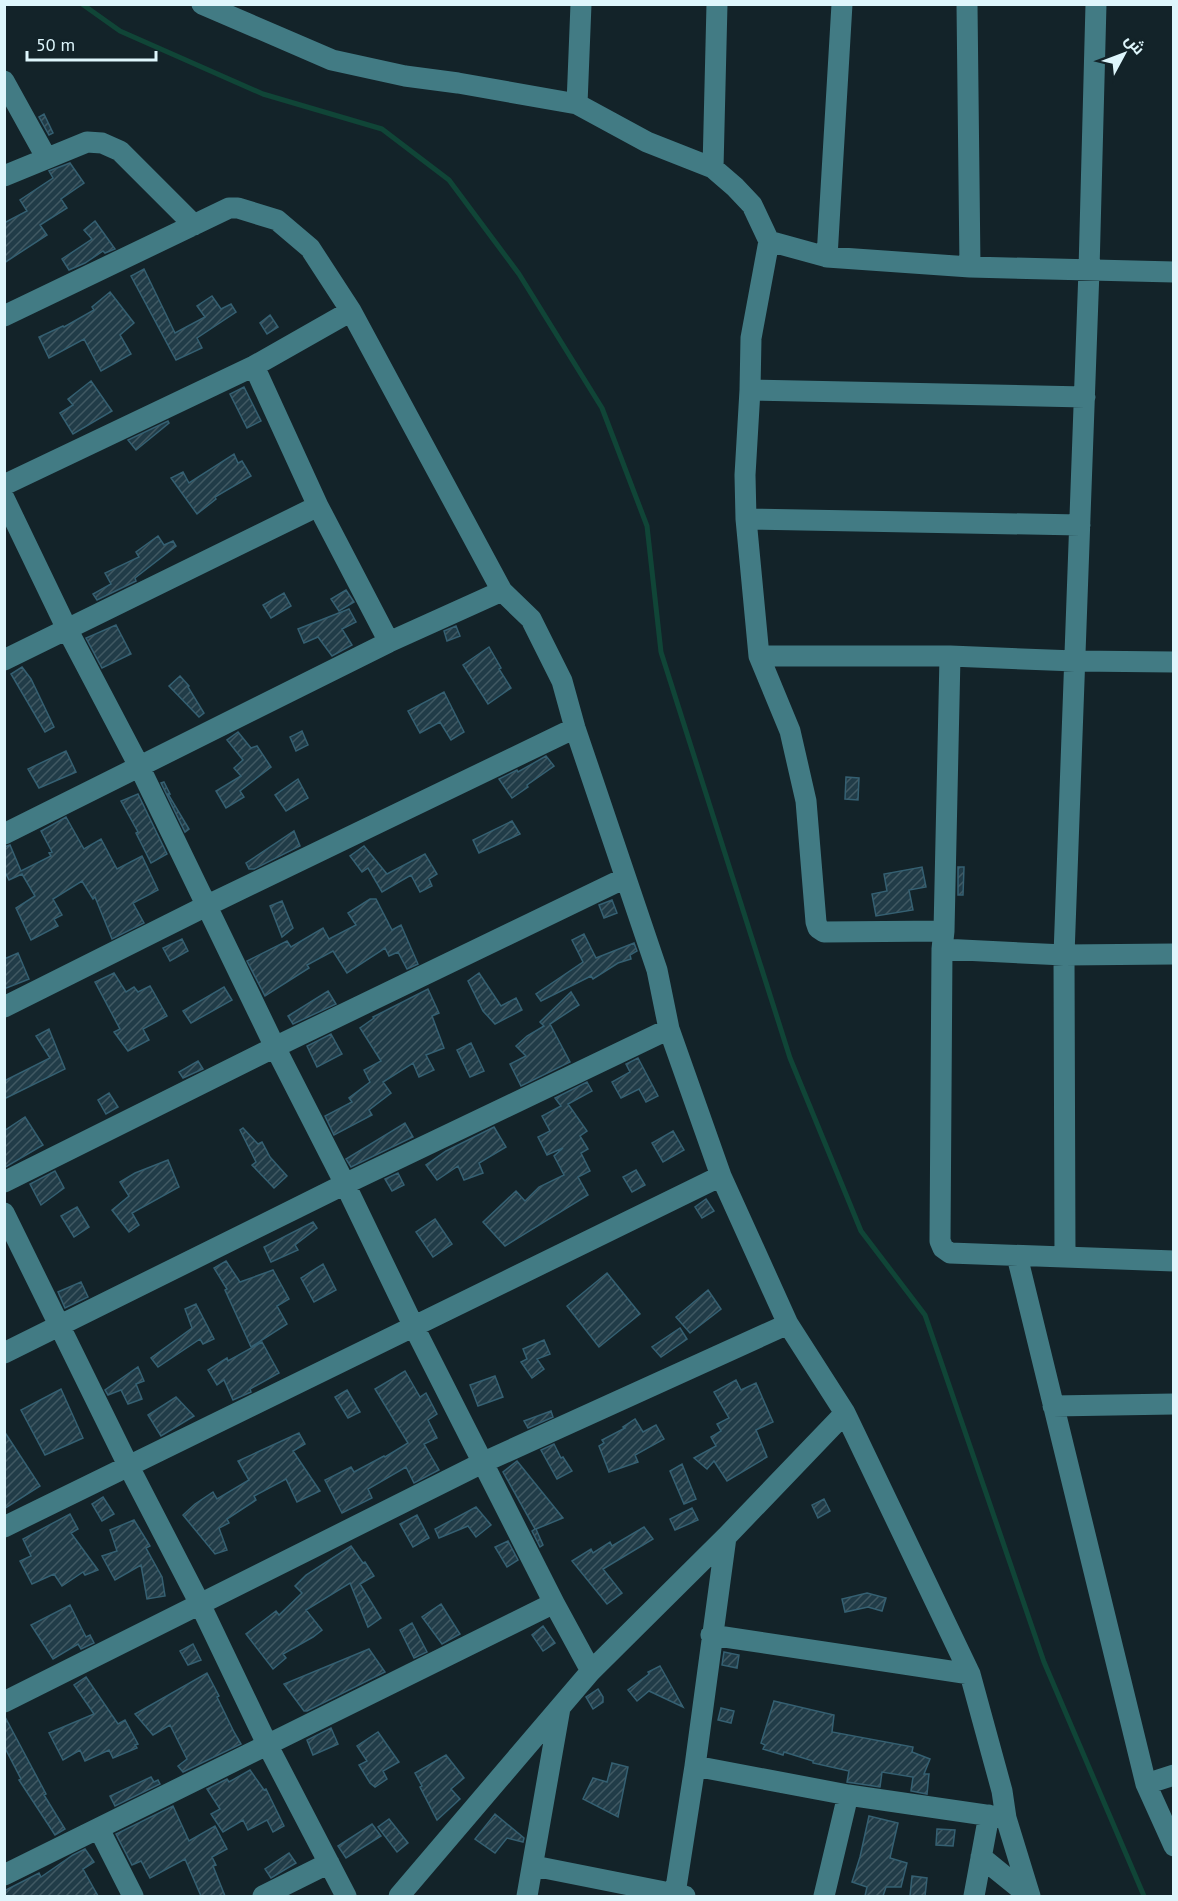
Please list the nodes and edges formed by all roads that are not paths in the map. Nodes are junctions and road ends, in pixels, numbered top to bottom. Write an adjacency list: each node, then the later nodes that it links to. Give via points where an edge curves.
1 (202, 4): 8 (street, via 332,60)
2 (581, 4): 8 (street)
3 (717, 4): 10 (street)
4 (842, 4): 14 (street)
5 (967, 4): 15 (street)
6 (1096, 4): 16 (street)
7 (4, 81): 9 (street)
8 (577, 104): 10 (street, via 648,142)
9 (46, 157): 11 (street); 12 (street, via 87,142 102,142 120,152)
10 (713, 168): 13 (street, via 752,205)
11 (4, 176)
12 (194, 225): 18 (street, via 229,208 277,220 310,248); 19 (street)
13 (769, 241): 14 (street); 21 (street, via 751,338)
14 (827, 257): 15 (street)
15 (970, 267): 16 (street)
16 (1089, 270): 17 (street); 22 (street)
17 (1173, 272)
18 (351, 311): 20 (street); 28 (street)
19 (4, 316)
20 (254, 366): 23 (street); 25 (street)
21 (750, 390): 22 (street); 26 (street)
22 (1084, 397): 27 (street)
23 (4, 485)
24 (4, 498): 29 (street)
25 (318, 506): 29 (street); 30 (street)
26 (746, 519): 27 (street); 31 (street)
27 (1080, 525): 34 (street)
28 (502, 591): 30 (street); 36 (street, via 531,619 562,681)
29 (67, 629): 33 (street); 37 (street)
30 (389, 642): 37 (street)
31 (759, 656): 32 (street); 41 (street, via 790,731 806,801 818,928 824,932)
32 (950, 656): 34 (street); 41 (street)
33 (4, 660)
34 (1075, 661): 35 (street); 43 (street)
35 (1173, 662)
36 (575, 728): 39 (street); 40 (street)
37 (139, 766): 38 (street); 40 (street)
38 (4, 834)
39 (625, 878): 45 (street, via 657,970); 46 (street)
40 (206, 906): 44 (street); 46 (street)
41 (943, 940): 43 (street); 51 (street, via 940,1241 950,1253)
42 (1173, 954): 43 (street)
43 (1064, 955): 52 (street)
44 (4, 1007)
45 (669, 1029): 47 (street); 49 (street)
46 (275, 1047): 48 (street); 49 (street)
47 (721, 1176): 54 (street); 55 (street)
48 (4, 1182)
49 (345, 1184): 55 (street); 56 (street)
50 (4, 1213): 56 (street)
51 (1017, 1256): 52 (street); 59 (street)
52 (1065, 1257): 53 (street)
53 (1173, 1261)
54 (788, 1324): 60 (street); 61 (street)
55 (413, 1325): 61 (street); 62 (street)
56 (61, 1327): 57 (street); 62 (street)
57 (4, 1353)
58 (1173, 1404): 59 (street)
59 (1053, 1406): 75 (street)
60 (845, 1413): 64 (street); 69 (street)
61 (484, 1462): 65 (street); 66 (street)
62 (128, 1465): 63 (street); 66 (street)
63 (4, 1527)
64 (726, 1537): 67 (street); 68 (street)
65 (554, 1603): 68 (street); 72 (street)
66 (200, 1604): 70 (street); 72 (street)
67 (711, 1635): 69 (street); 73 (street)
68 (591, 1671): 71 (street)
69 (970, 1674): 77 (street, via 1002,1791)
70 (4, 1702)
71 (561, 1706): 82 (street); 88 (street)
72 (268, 1746): 78 (street); 81 (street)
73 (695, 1766): 76 (street); 84 (street)
74 (1173, 1775): 75 (street)
75 (1146, 1784): 79 (street)
76 (848, 1795): 77 (street); 90 (street)
77 (997, 1816): 80 (street); 92 (street)
78 (99, 1828): 83 (street); 85 (street)
79 (1173, 1846)
80 (981, 1857): 91 (street); 92 (street)
81 (329, 1863): 86 (street); 87 (street)
82 (534, 1866): 84 (street); 89 (street)
83 (4, 1875)
84 (680, 1895)
85 (133, 1896)
86 (263, 1896)
87 (346, 1896)
88 (399, 1896)
89 (527, 1896)
90 (824, 1896)
91 (974, 1896)
92 (1030, 1896)

